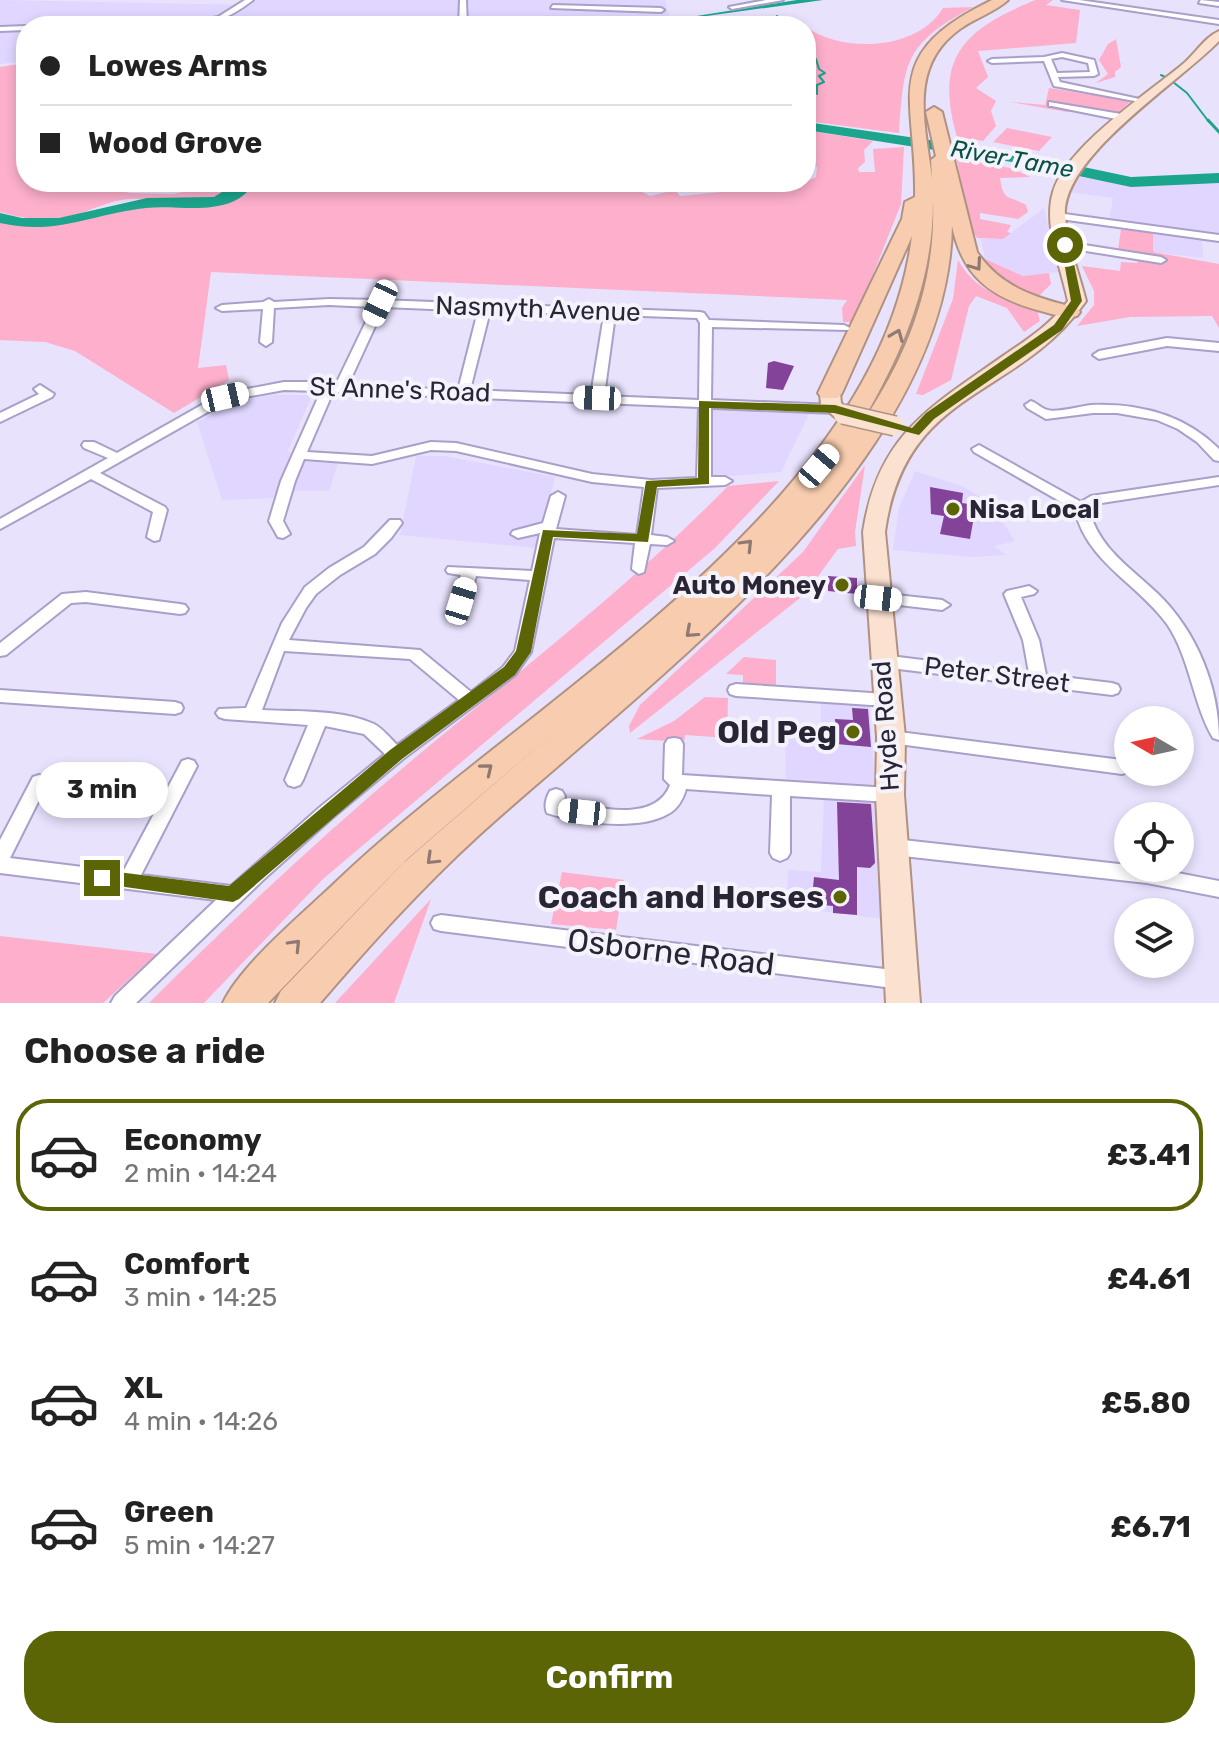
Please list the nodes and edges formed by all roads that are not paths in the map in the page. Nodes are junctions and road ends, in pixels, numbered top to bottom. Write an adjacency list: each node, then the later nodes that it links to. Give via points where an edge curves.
1 (250, 0): 11 (street)
2 (660, 0): 8 (street, via 661,12)
3 (780, 0): 10 (street)
4 (1002, 0): 18 (highway, via 950,29 926,55 917,76)
5 (1065, 0): 12 (street)
6 (1020, 1): 18 (highway, via 956,38 939,61)
7 (1201, 2): 9 (street)
8 (553, 3)
9 (1219, 4)
10 (737, 5)
11 (225, 16)
12 (1219, 22)
13 (1219, 34): 17 (main road, via 1189,65)
14 (1047, 59): 15 (street); 16 (street); 16 (street, via 1052,55 1091,62 1094,74)
15 (992, 61)
16 (1053, 75): 17 (street, via 1066,87)
17 (1140, 100): 20 (main road)
18 (929, 104): 21 (highway); 21 (highway)
19 (1052, 104): 20 (street)
20 (1121, 117): 22 (main road, via 1067,177)
21 (933, 191): 31 (highway, one-way to 31, via 977,270 995,288); 42 (highway, via 911,219); 109 (highway, one-way to 21, via 389,851 598,678 731,562 786,505 835,446 897,336); 110 (highway, one-way to 110, via 941,258 920,340 862,446 818,503 742,585 462,830 375,914)
22 (1057, 216): 23 (street); 24 (main road)
23 (1219, 238)
24 (1065, 245): 25 (street); 31 (main road, via 1077,301)
25 (1161, 260)
26 (269, 302): 27 (street, Nasmyth Avenue); 29 (street, Nasmyth Avenue); 34 (street)
27 (380, 303): 28 (street, Nasmyth Avenue); 37 (street)
28 (485, 307): 30 (street, Nasmyth Avenue); 39 (street)
29 (222, 308)
30 (610, 312): 32 (street, Nasmyth Avenue, via 700,315); 40 (street)
31 (1070, 312): 45 (main road, Hyde Road, via 1058,327)
32 (706, 323): 33 (street); 41 (street)
33 (844, 328)
34 (266, 342)
35 (1219, 347): 36 (street, via 1167,342)
36 (1099, 355)
37 (335, 386): 39 (street, St Anne's Road); 48 (street); 50 (street, St Anne's Road, via 284,386 225,397)
38 (62, 389): 44 (street, via 44,392)
39 (463, 393): 40 (street, St Anne's Road)
40 (597, 398): 41 (street, St Anne's Road)
41 (703, 404): 42 (street, St Anne's Road); 52 (street)
42 (836, 405): 45 (main road, St Anne's Road, bridge)
43 (1031, 405): 49 (street, via 1046,415 1111,408 1163,417 1191,429)
44 (0, 418)
45 (905, 429): 71 (main road, Hyde Road, via 878,505)
46 (89, 445): 50 (street)
47 (979, 449): 57 (street)
48 (299, 455): 55 (street, via 372,460 431,446 456,447 592,478); 61 (street, via 276,521)
49 (1219, 457)
50 (118, 458): 51 (street, St Anne's Road)
51 (91, 474): 58 (street, St Anne's Road); 63 (street, via 160,510)
52 (704, 481): 53 (street); 55 (street)
53 (725, 481)
54 (1219, 481): 57 (street, via 1091,500)
55 (651, 484): 64 (street)
56 (558, 496): 60 (street)
57 (1082, 508): 88 (street, via 1089,534 1182,635)
58 (3, 521)
59 (395, 523): 75 (street, via 379,546 323,579 304,600)
60 (548, 529): 62 (street); 64 (street); 69 (street)
61 (283, 534)
62 (518, 534)
63 (154, 537)
64 (643, 539): 65 (street); 66 (street)
65 (667, 541)
66 (639, 569)
67 (453, 570): 68 (street)
68 (470, 572): 69 (street); 72 (street)
69 (540, 572): 83 (street, via 523,652 509,671)
70 (1029, 591): 78 (street, via 1012,594 1031,640)
71 (878, 598): 73 (street); 77 (main road, Hyde Road)
72 (461, 601)
73 (942, 605)
74 (180, 609): 76 (street, via 62,593)
75 (279, 645): 83 (street, via 414,654); 86 (street)
76 (0, 651)
77 (882, 661): 78 (street, Peter Street); 82 (main road, Hyde Road)
78 (1039, 680): 79 (street, Peter Street)
79 (1112, 689)
80 (736, 690): 82 (street)
81 (0, 696): 84 (street)
82 (886, 700): 89 (main road, Hyde Road)
83 (471, 701): 91 (street)
84 (175, 708)
85 (225, 713): 86 (street)
86 (252, 714): 87 (street)
87 (319, 720): 91 (street, via 370,729); 94 (street)
88 (1219, 734)
89 (891, 737): 93 (street); 98 (main road, Hyde Road)
90 (674, 744): 96 (street, via 673,779)
91 (396, 754): 105 (street)
92 (188, 766): 103 (street)
93 (1114, 766)
94 (294, 780)
95 (39, 782): 102 (street)
96 (680, 782): 97 (street); 99 (street, via 678,792 660,811 639,818 554,808)
97 (781, 789): 98 (street); 101 (street)
98 (890, 795): 100 (main road, Hyde Road)
99 (556, 796)
100 (894, 847): 104 (street, via 1147,875); 107 (main road, Hyde Road)
101 (780, 853)
102 (0, 862): 103 (street)
103 (128, 881): 105 (street)
104 (1219, 889)
105 (233, 894): 108 (street)
106 (441, 923): 107 (street, Osborne Road)
107 (902, 992)
108 (122, 1003)
109 (243, 1003)
110 (295, 1003)

